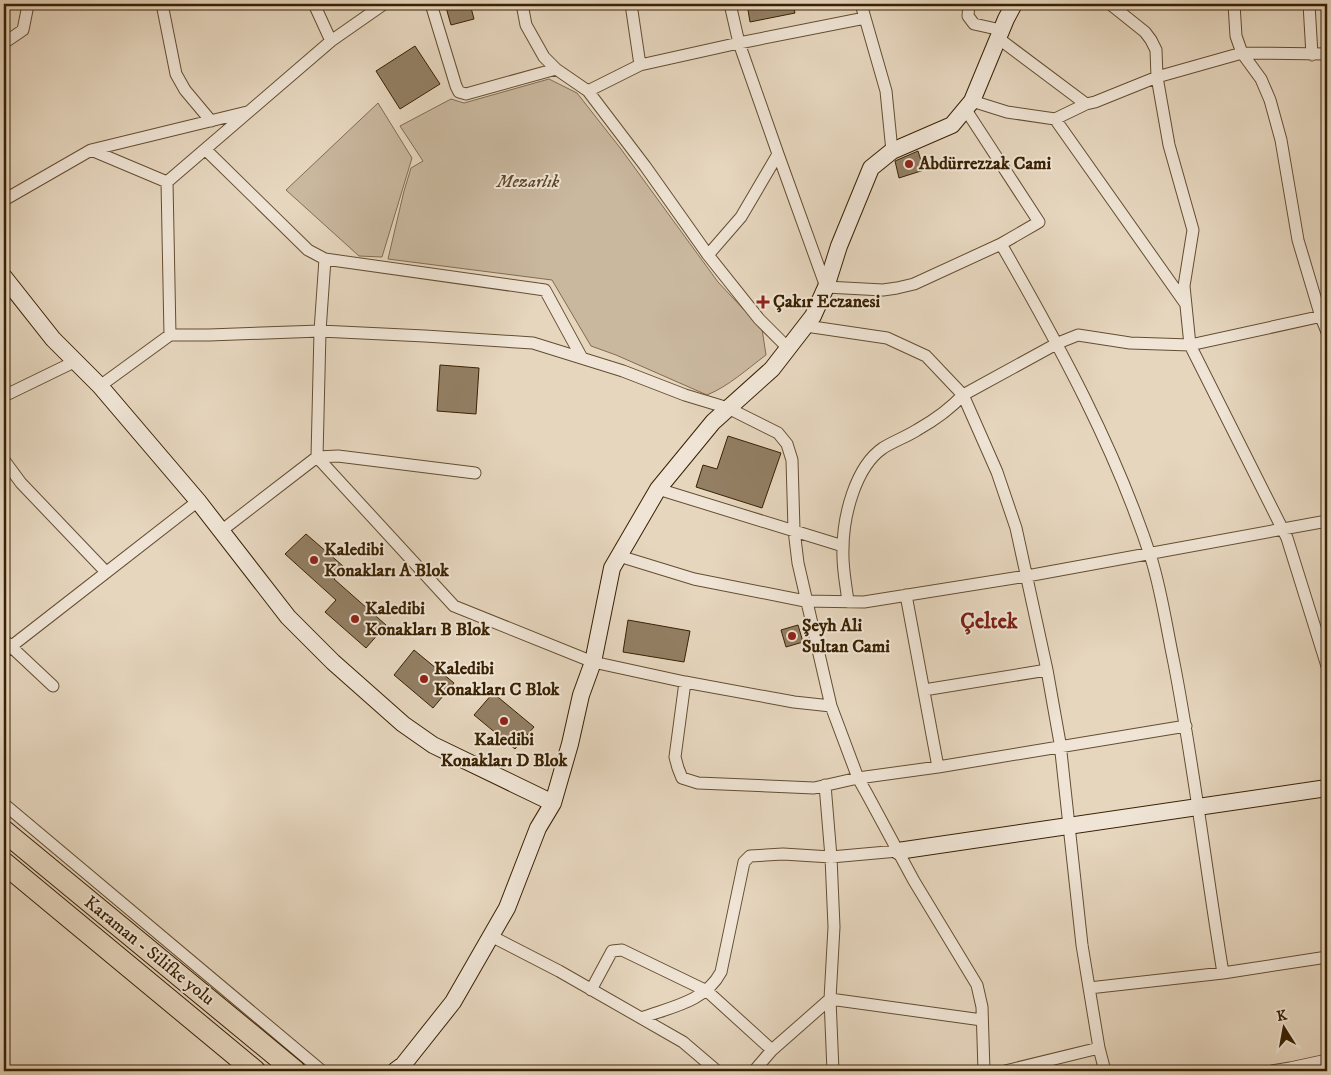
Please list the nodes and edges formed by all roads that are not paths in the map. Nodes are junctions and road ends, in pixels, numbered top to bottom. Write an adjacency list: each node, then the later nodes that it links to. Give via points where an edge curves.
1 (26, 4): 18 (street, via 23,30)
2 (162, 4): 31 (street, via 176,74)
3 (314, 4): 17 (street)
4 (384, 4): 17 (street)
5 (431, 4): 24 (street, via 459,92 466,94)
6 (522, 4): 24 (street, via 526,25 544,57)
7 (631, 4): 23 (street)
8 (730, 4): 19 (street)
9 (861, 4): 15 (street)
10 (969, 4): 16 (street, via 968,16 974,24)
11 (1014, 4): 16 (street)
12 (1110, 4): 25 (street, via 1151,40 1156,50)
13 (1234, 4): 20 (street, via 1236,36)
14 (1309, 4): 22 (street)
15 (865, 18): 19 (street); 34 (street, via 886,91)
16 (1000, 34): 27 (street); 28 (street)
17 (331, 41): 29 (street)
18 (4, 43)
19 (739, 43): 23 (street); 35 (street)
20 (1242, 53): 22 (street); 25 (street); 44 (street, via 1261,79 1270,100 1281,140 1298,240)
21 (1327, 54): 22 (street)
22 (1312, 55)
23 (640, 66): 26 (street)
24 (556, 70): 26 (street)
25 (1157, 77): 27 (street); 43 (street, via 1169,145 1193,230 1184,286)
26 (588, 91): 39 (street)
27 (1086, 104): 30 (street)
28 (969, 105): 30 (street); 34 (street, via 952,125); 38 (street, via 1039,222)
29 (249, 112): 31 (street); 33 (street)
30 (1056, 119): 43 (street)
31 (211, 121): 32 (street)
32 (91, 150): 36 (street); 37 (street)
33 (206, 150): 36 (street); 40 (street, via 308,250)
34 (892, 151): 42 (street, via 871,168)
35 (778, 154): 39 (street, via 740,217); 42 (street)
36 (167, 182): 48 (street)
37 (4, 200)
38 (1001, 244): 42 (street, via 914,284 883,290); 49 (street)
39 (708, 255): 51 (street)
40 (325, 259): 46 (street); 52 (street, via 545,290)
41 (4, 277): 53 (street)
42 (826, 287): 45 (street)
43 (1186, 304): 50 (street)
44 (1324, 316): 47 (street); 50 (street)
45 (806, 326): 51 (street); 55 (street, via 887,338 926,356)
46 (320, 331): 48 (street); 52 (street, via 533,343); 58 (street)
47 (1327, 332)
48 (170, 335): 54 (street)
49 (1058, 343): 50 (street, via 1078,335 1130,343); 55 (street); 68 (street, via 1120,474)
50 (1190, 345): 65 (street)
51 (788, 348): 57 (street, via 772,369)
52 (582, 358): 57 (street)
53 (76, 361): 54 (street); 56 (street)
54 (100, 386): 62 (street)
55 (963, 395): 67 (street, via 918,430 882,449 862,470 847,512); 71 (street, via 997,472 1016,528)
56 (4, 396)
57 (728, 408): 61 (street); 64 (street, via 778,433 787,444 792,460)
58 (317, 457): 60 (street, via 338,456); 66 (street); 76 (street, via 454,606)
59 (4, 460): 70 (street, via 21,483)
60 (475, 473)
61 (658, 489): 64 (street); 69 (street)
62 (198, 501): 66 (street); 70 (street)
63 (1327, 521): 65 (street)
64 (794, 530): 67 (street); 73 (street)
65 (1282, 530): 68 (street); 77 (street)
66 (221, 531): 89 (street, via 288,617 332,662 402,724 434,745)
67 (842, 546): 74 (street)
68 (1149, 554): 71 (street); 83 (street)
69 (619, 556): 73 (street, via 694,579); 76 (street, via 612,568)
70 (106, 572): 75 (street)
71 (1027, 576): 72 (street); 78 (street)
72 (906, 595): 74 (street); 81 (street)
73 (805, 601): 74 (street); 82 (street)
74 (848, 602)
75 (6, 647): 80 (street)
76 (593, 662): 79 (street); 89 (street, via 581,695)
77 (1327, 666)
78 (1047, 670): 81 (street); 84 (street)
79 (684, 682): 82 (street); 87 (street, via 676,757 682,778 698,783 814,788)
80 (53, 686)
81 (924, 690): 85 (street)
82 (831, 706): 86 (street)
83 (1186, 726): 84 (street); 91 (street)
84 (1060, 746): 85 (street); 92 (street)
85 (938, 767): 86 (street)
86 (858, 778): 87 (street); 94 (street)
87 (825, 785): 95 (street)
88 (1327, 788): 91 (street)
89 (553, 803): 97 (street, via 538,828 507,908)
90 (4, 804): 112 (street)
91 (1198, 807): 92 (street); 99 (street)
92 (1069, 826): 94 (street); 100 (street)
93 (4, 831): 111 (highway, Karaman - Silifke yolu)
94 (898, 850): 95 (street); 105 (street, via 978,985)
95 (831, 857): 102 (street, via 764,855 750,856 744,862 721,972); 103 (street, via 834,926)
96 (4, 863): 110 (highway, Karaman - Silifke yolu)
97 (491, 936): 101 (street); 113 (street, via 453,1002)
98 (1327, 957): 99 (street)
99 (1223, 973): 100 (street)
100 (1089, 988): 106 (street)
101 (591, 990): 102 (street, via 612,951 622,950); 104 (street)
102 (707, 991): 104 (street, via 695,999); 107 (street)
103 (830, 999): 105 (street); 107 (street); 116 (street)
104 (641, 1018): 114 (street, via 683,1042)
105 (982, 1020): 117 (street)
106 (1100, 1048): 118 (street); 119 (street)
107 (772, 1050): 115 (street)
108 (1327, 1060): 109 (street)
109 (1290, 1070): 120 (street)
110 (255, 1071)
111 (295, 1071)
112 (322, 1071)
113 (395, 1071)
114 (716, 1071)
115 (754, 1071)
116 (833, 1071)
117 (984, 1071)
118 (1005, 1071)
119 (1105, 1071)
120 (1272, 1071)

